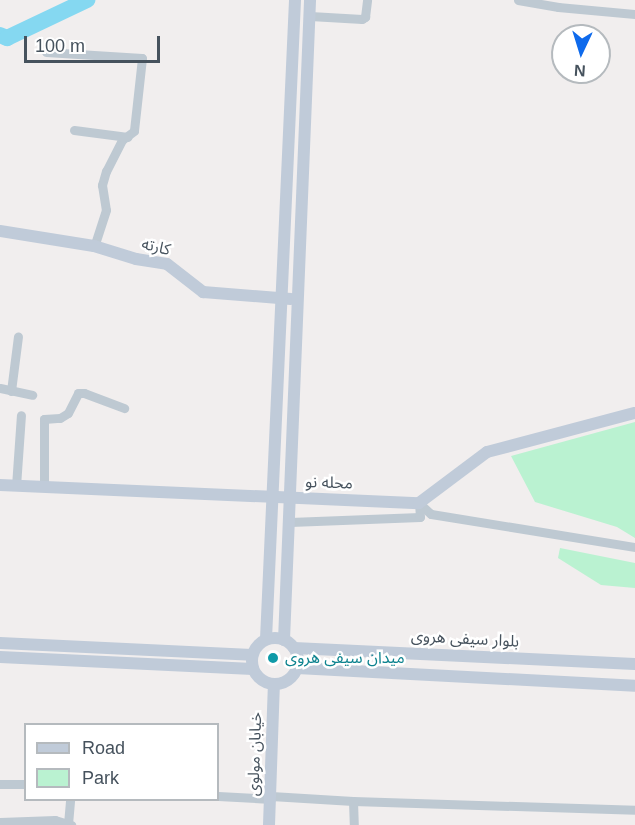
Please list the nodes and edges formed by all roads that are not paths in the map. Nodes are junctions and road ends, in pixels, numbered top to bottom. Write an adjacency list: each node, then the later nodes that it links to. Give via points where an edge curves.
1 (295, 0): 12 (main road)
2 (309, 0): 6 (main road)
3 (367, 0): 6 (street, via 362,18)
4 (518, 0): 5 (street)
5 (635, 14)
6 (310, 16): 13 (main road)
7 (46, 51): 9 (street, via 142,58 134,131)
8 (74, 130): 9 (street)
9 (128, 137): 11 (street, via 122,140 106,171 102,185 106,210)
10 (0, 231): 11 (main road, کارته)
11 (94, 246): 12 (main road, کارته, via 168,264 203,292)
12 (284, 298): 13 (main road, کارته); 24 (main road)
13 (298, 299): 25 (main road)
14 (18, 336): 16 (street)
15 (0, 388): 16 (street)
16 (11, 391): 17 (street)
17 (32, 394)
18 (124, 408): 23 (street, via 78,393 68,413 44,419)
19 (635, 413): 26 (main road, via 487,452)
20 (21, 415): 22 (street)
21 (0, 485): 22 (main road, محله نو)
22 (16, 486): 23 (main road, محله نو)
23 (44, 487): 24 (main road, محله نو)
24 (275, 498): 25 (main road, محله نو); 29 (main road)
25 (291, 498): 26 (main road, محله نو); 27 (main road)
26 (419, 503): 27 (street, via 420,517); 28 (street, via 431,514)
27 (290, 522): 31 (main road)
28 (635, 547)
29 (266, 639): 31 (main road); 32 (main road)
30 (0, 643): 32 (main road)
31 (289, 644): 34 (main road, بلوار سیفی هروی); 36 (main road)
32 (252, 655): 37 (main road)
33 (0, 657): 37 (main road)
34 (604, 662): 35 (main road, بلوار سیفی هروی); 38 (main road)
35 (635, 664)
36 (297, 668): 38 (main road); 39 (main road, via 291,678)
37 (253, 669): 39 (main road, via 259,678)
38 (603, 684): 40 (main road)
39 (274, 685): 44 (main road, خیابان مولوی)
40 (635, 686)
41 (0, 784): 42 (street)
42 (24, 784)
43 (219, 796): 44 (street)
44 (271, 798): 46 (street); 51 (main road, خیابان مولوی)
45 (70, 801): 50 (street)
46 (353, 801): 47 (street); 52 (street)
47 (635, 810)
48 (0, 822): 49 (street)
49 (51, 822): 50 (street)
50 (70, 825)
51 (269, 825)
52 (354, 825)

